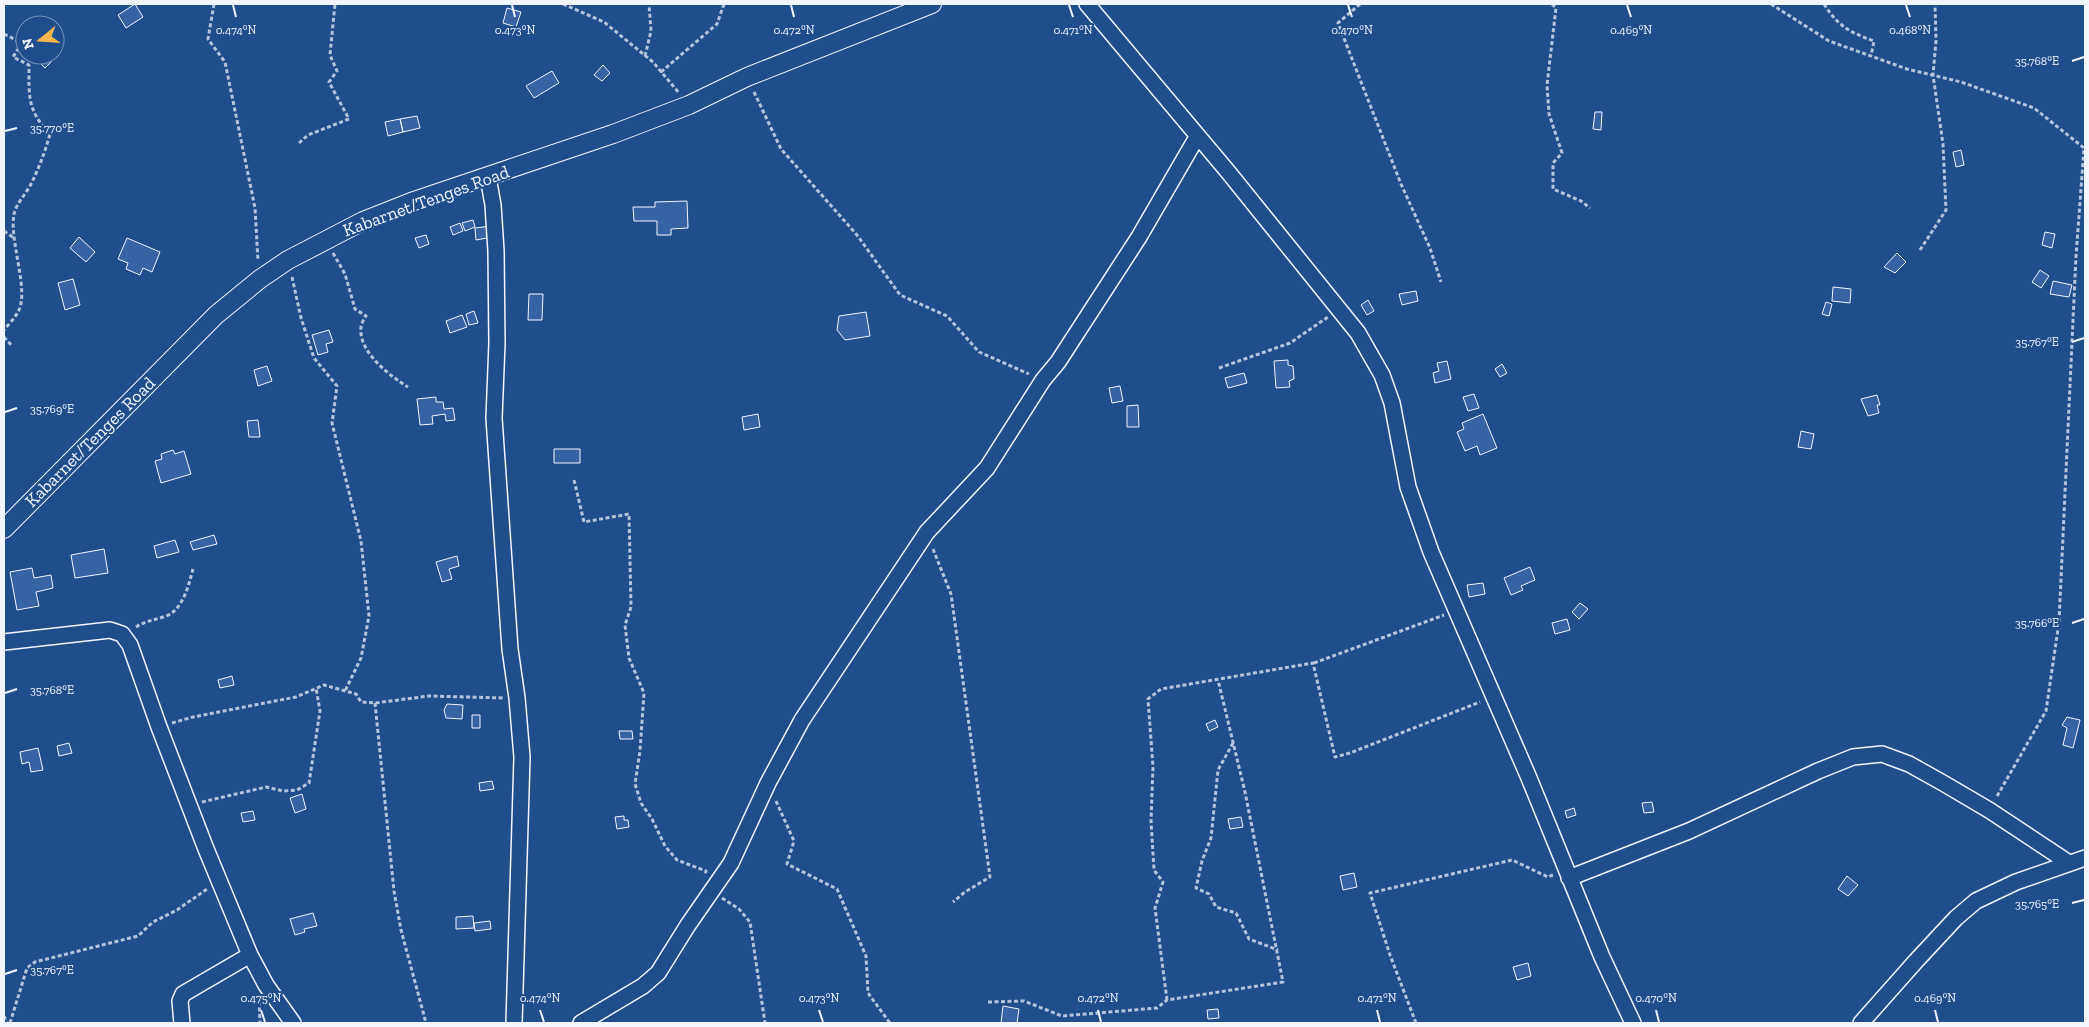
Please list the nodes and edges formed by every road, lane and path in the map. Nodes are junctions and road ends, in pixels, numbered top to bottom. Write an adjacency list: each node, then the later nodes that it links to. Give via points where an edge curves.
1 (214, 4): 30 (path, via 208,39 225,62 254,208)
2 (335, 4): 22 (path, via 330,55 336,71 329,82 349,119 308,135)
3 (563, 4): 15 (path, via 604,22)
4 (649, 4): 15 (path, via 651,30)
5 (724, 4): 17 (path, via 717,24)
6 (932, 4): 13 (street, Kabarnet/Tenges Road)
7 (1087, 4): 21 (street)
8 (1360, 4): 31 (path, via 1338,23)
9 (1552, 4): 24 (path, via 1556,8 1547,85 1549,114 1562,152 1553,163 1553,189 1582,201)
10 (1772, 4): 16 (path, via 1829,41)
11 (1824, 4): 16 (path, via 1834,20 1874,41)
12 (1935, 4): 18 (path)
13 (906, 9): 19 (street, Kabarnet/Tenges Road)
14 (4, 34): 26 (path, via 22,43 13,57 29,65 29,99 37,121 50,134 31,184 14,212)
15 (645, 56): 17 (path)
16 (1871, 56): 18 (path)
17 (661, 72): 20 (path)
18 (1933, 75): 28 (path, via 1944,144 1946,210); 57 (path, via 2034,108 2084,148 2055,649 2046,711)
19 (747, 77): 20 (street, Kabarnet/Tenges Road); 37 (path, via 781,148 857,235 900,295 948,316 979,352)
20 (689, 105): 23 (street, Kabarnet/Tenges Road)
21 (1197, 136): 32 (street); 37 (street, via 1139,237)
22 (299, 143)
23 (488, 177): 27 (street, Kabarnet/Tenges Road, via 371,218); 51 (street, via 496,251 494,427 510,649)
24 (1590, 208)
25 (4, 231): 26 (path)
26 (14, 239): 33 (path, via 22,286 19,311)
27 (326, 239): 29 (street, Kabarnet/Tenges Road); 38 (path, via 345,274 355,309 366,316 361,327 362,339 372,358 389,376)
28 (1920, 250)
29 (288, 260): 30 (street, Kabarnet/Tenges Road); 49 (path, via 314,358 338,386 332,423 361,541 369,616 362,658)
30 (260, 279): 40 (street, Kabarnet/Tenges Road, via 216,315)
31 (1441, 282)
32 (1338, 309): 36 (path, via 1290,343); 43 (street, via 1368,348 1382,375 1392,403 1408,487 1430,552)
33 (4, 330)
34 (4, 337): 35 (path)
35 (12, 346)
36 (1219, 368)
37 (1043, 380): 41 (street, via 987,468)
38 (408, 387)
39 (574, 480): 62 (path, via 584,522 629,514 631,607 625,625 629,658 644,693 635,784 641,803 666,846 678,860 706,871 702,881)
40 (4, 529)
41 (927, 532): 55 (street, via 802,720); 63 (path, via 951,594 990,878)
42 (193, 569): 44 (path, via 188,589 175,612)
43 (1456, 610): 46 (path); 50 (street)
44 (133, 629)
45 (4, 642): 53 (street, via 110,630 122,634 130,645)
46 (1314, 663): 47 (path); 50 (path, via 1334,757 1350,754)
47 (1218, 680): 54 (path); 66 (path, via 1161,689 1148,699 1153,767 1151,822 1154,870 1163,882 1155,908)
48 (316, 688): 49 (path, via 324,684); 53 (path, via 296,697); 56 (path, via 320,711 309,783 297,790 266,787)
49 (345, 690): 52 (path, via 356,694 361,702)
50 (1494, 696): 60 (street)
51 (517, 698): 52 (path, via 429,696); 73 (street, via 522,757)
52 (375, 703): 72 (path, via 394,891)
53 (159, 727): 56 (street)
54 (1233, 742): 64 (path); 64 (path, via 1218,770 1211,838 1196,888 1209,894 1216,907 1236,913 1249,939)
55 (768, 783): 62 (street, via 731,863); 76 (path, via 794,841 787,864 837,888 866,956 868,993)
56 (189, 805): 61 (street)
57 (1989, 810): 59 (street); 60 (street, via 1909,764 1882,754 1853,757 1689,830)
58 (2085, 858): 59 (street)
59 (2069, 863): 79 (street, via 1976,901 1956,918)
60 (1567, 874): 77 (path, via 1548,877 1512,860 1370,893); 78 (street)
61 (218, 875): 65 (street); 69 (path, via 211,886 153,922 138,936 35,962 27,968)
62 (711, 891): 74 (street, via 658,973 643,986); 75 (path, via 739,909 750,922)
63 (953, 902)
64 (1278, 950): 66 (path, via 1283,982)
65 (250, 955): 70 (street, via 183,994 180,1001); 71 (street, via 266,985)
66 (1167, 1000): 67 (path, via 1157,1008 1062,1016 1024,1001)
67 (988, 1002)
68 (4, 1016): 69 (path)
69 (8, 1023)
70 (182, 1023)
71 (293, 1023)
72 (426, 1023)
73 (514, 1023)
74 (581, 1023)
75 (765, 1023)
76 (890, 1023)
77 (1416, 1023)
78 (1633, 1023)
79 (1861, 1023)

